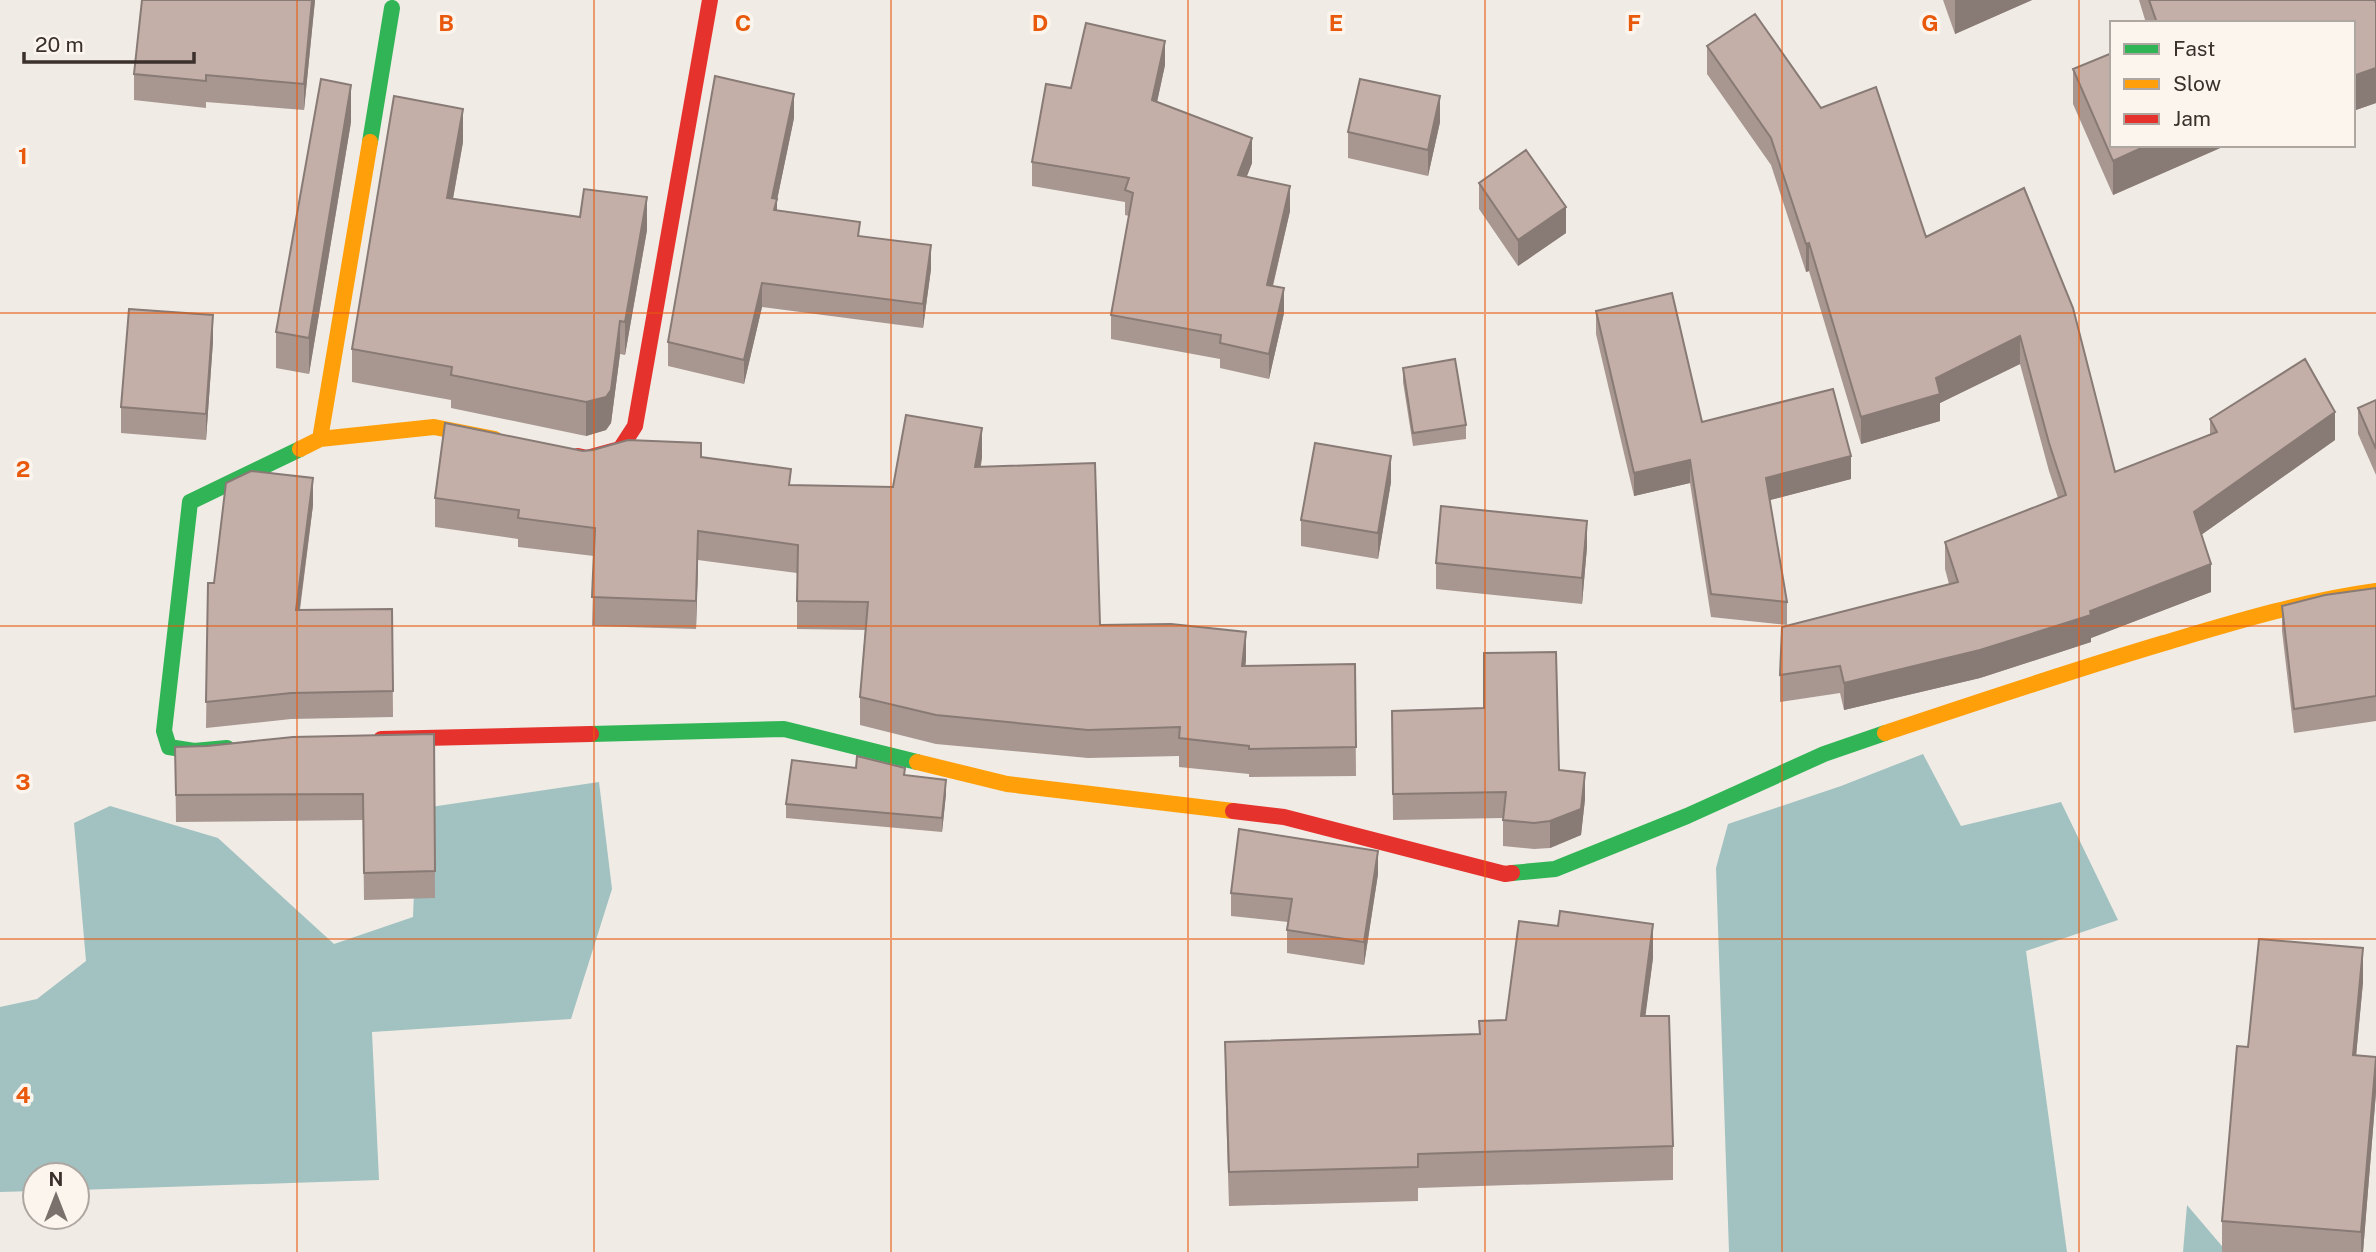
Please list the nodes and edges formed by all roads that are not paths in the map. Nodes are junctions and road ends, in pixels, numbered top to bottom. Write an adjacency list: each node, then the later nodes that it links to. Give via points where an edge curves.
1 (710, 0): 5 (street, via 635,426 620,449 587,458)
2 (392, 8): 3 (street)
3 (320, 439): 4 (street, via 434,427); 8 (street, via 190,502 164,731 169,747 194,751)
4 (511, 442)
5 (562, 453)
6 (2376, 591): 7 (street, via 2278,609 2041,680 1824,754 1555,869 1505,874 1284,817 1007,784 784,729)
7 (360, 740)
8 (243, 746)

